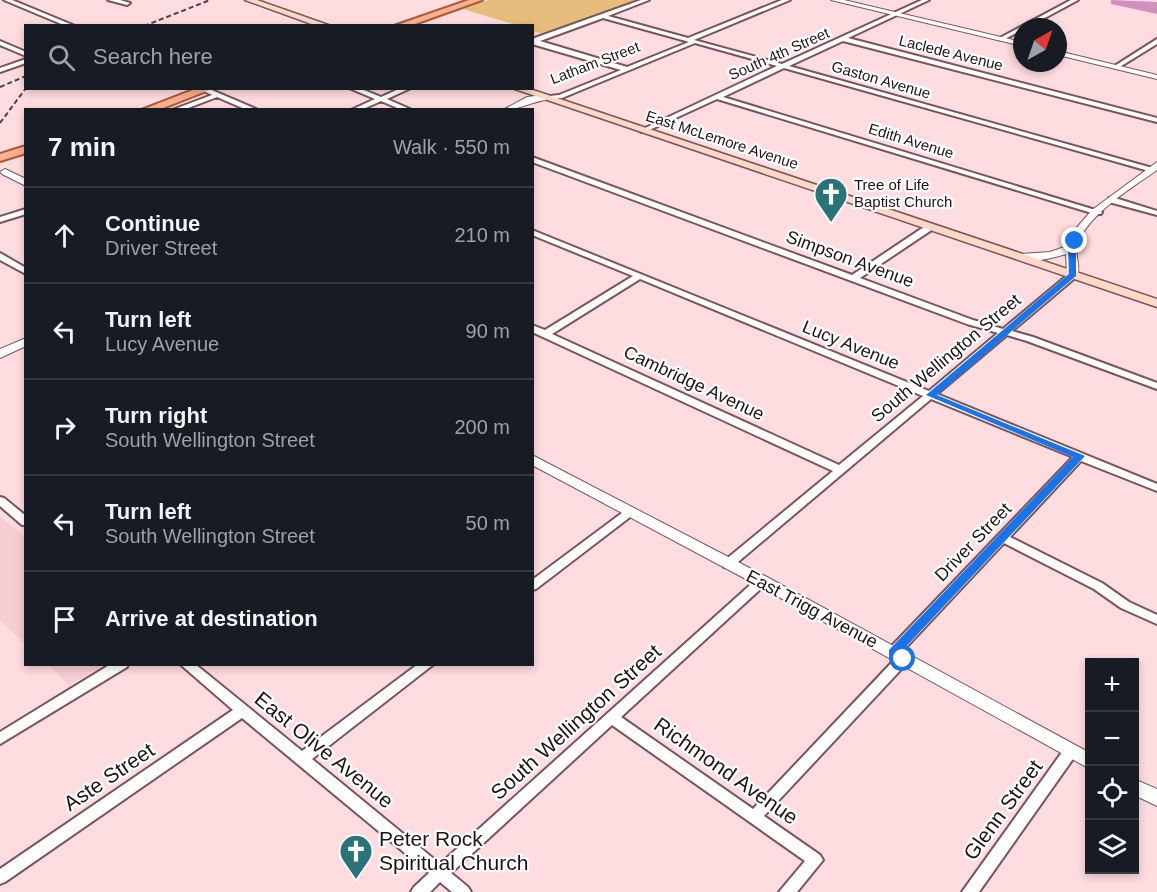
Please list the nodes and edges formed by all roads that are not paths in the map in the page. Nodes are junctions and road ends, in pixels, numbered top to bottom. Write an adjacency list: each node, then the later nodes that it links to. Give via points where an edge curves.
1 (8, 0): 15 (street)
2 (111, 0): 11 (street)
3 (249, 0): 16 (main road)
4 (478, 0): 17 (main road)
5 (646, 0): 13 (street)
6 (787, 0): 23 (street, Latham Street)
7 (834, 0): 12 (street)
8 (910, 0): 10 (street)
9 (1075, 0): 14 (street)
10 (924, 1): 12 (street, South 4th Street)
11 (127, 3)
12 (896, 14): 19 (street, South 4th Street); 20 (street)
13 (603, 16): 21 (street); 23 (street, Gaston Avenue)
14 (1042, 18)
15 (67, 24)
16 (321, 24)
17 (404, 24)
18 (1013, 33): 20 (street)
19 (844, 39): 30 (street, South 4th Street); 48 (street, Laclede Avenue)
20 (1001, 39): 25 (street)
21 (534, 41)
22 (534, 41): 32 (street)
23 (691, 41): 30 (street, Gaston Avenue); 32 (street, Latham Street)
24 (1157, 41): 31 (street)
25 (1013, 42)
26 (0, 43): 27 (street)
27 (24, 53)
28 (1067, 55): 31 (street)
29 (24, 62): 33 (street)
30 (783, 67): 39 (street, South 4th Street); 53 (street, Gaston Avenue)
31 (1116, 67): 34 (street)
32 (626, 69): 40 (street, Latham Street, via 560,96)
33 (0, 70)
34 (1157, 77)
35 (357, 90): 41 (street)
36 (403, 90): 41 (street)
37 (521, 90): 40 (main road, East McLemore Avenue)
38 (208, 91): 42 (main road); 43 (street); 44 (street)
39 (717, 97): 49 (street, South 4th Street); 58 (street, Edith Avenue)
40 (543, 98): 47 (street, Latham Street); 49 (main road, East McLemore Avenue)
41 (381, 99): 45 (street); 46 (street)
42 (153, 108)
43 (178, 108)
44 (249, 108)
45 (359, 108)
46 (404, 108)
47 (511, 108)
48 (1157, 120)
49 (643, 131): 61 (main road, East McLemore Avenue)
50 (24, 150): 51 (main road)
51 (0, 158)
52 (534, 160): 69 (street, Simpson Avenue)
53 (1154, 167): 56 (street)
54 (5, 172): 55 (street)
55 (24, 182)
56 (1112, 200): 58 (street); 59 (street)
57 (24, 212): 60 (street)
58 (1098, 212): 63 (street)
59 (1157, 213)
60 (0, 220)
61 (930, 227): 65 (main road, East McLemore Avenue); 69 (street)
62 (534, 233): 68 (street, Lucy Avenue)
63 (1072, 248): 65 (street, via 1051,255); 67 (street)
64 (0, 256): 66 (street)
65 (1021, 257): 67 (main road, East McLemore Avenue)
66 (24, 271)
67 (1073, 275): 70 (main road, East McLemore Avenue); 72 (street, South Wellington Street)
68 (640, 276): 73 (street); 77 (street, Lucy Avenue)
69 (854, 278): 72 (street, Simpson Avenue)
70 (1157, 303)
71 (534, 329): 73 (street, Cambridge Avenue)
72 (1005, 332): 76 (street, Simpson Avenue); 77 (street, South Wellington Street)
73 (545, 334): 80 (street, Cambridge Avenue)
74 (24, 342): 75 (street)
75 (1, 352)
76 (1157, 386)
77 (931, 395): 78 (street, Lucy Avenue); 80 (street, South Wellington Street)
78 (1080, 456): 81 (street, Lucy Avenue); 85 (street, Driver Street)
79 (534, 460): 83 (street, East Trigg Avenue)
80 (840, 471): 86 (street, South Wellington Street)
81 (1157, 488)
82 (0, 500): 84 (street)
83 (630, 512): 86 (street, East Trigg Avenue); 88 (street)
84 (24, 520)
85 (1004, 538): 89 (street); 90 (street, Driver Street)
86 (728, 564): 87 (street, East Trigg Avenue)
87 (762, 581): 90 (street, East Trigg Avenue); 95 (street, South Wellington Street)
88 (534, 584)
89 (1157, 620)
90 (898, 656): 97 (street, East Trigg Avenue); 102 (street, Driver Street)
91 (119, 666): 96 (street)
92 (188, 666): 94 (street, East Olive Avenue)
93 (425, 666): 98 (street)
94 (242, 711): 98 (street, East Olive Avenue); 104 (street, Aste Street)
95 (613, 718): 102 (street, Richmond Avenue); 103 (street, South Wellington Street)
96 (0, 739)
97 (1070, 752): 99 (street, East Trigg Avenue); 108 (street, Glenn Street)
98 (302, 759): 103 (street, East Olive Avenue)
99 (1085, 760)
100 (1139, 789): 101 (street)
101 (1157, 798)
102 (755, 816): 107 (street, Richmond Avenue, via 815,860)
103 (440, 873): 105 (street, South Wellington Street); 106 (street, East Olive Avenue)
104 (0, 877)
105 (419, 892)
106 (463, 892)
107 (787, 892)
108 (970, 892)

